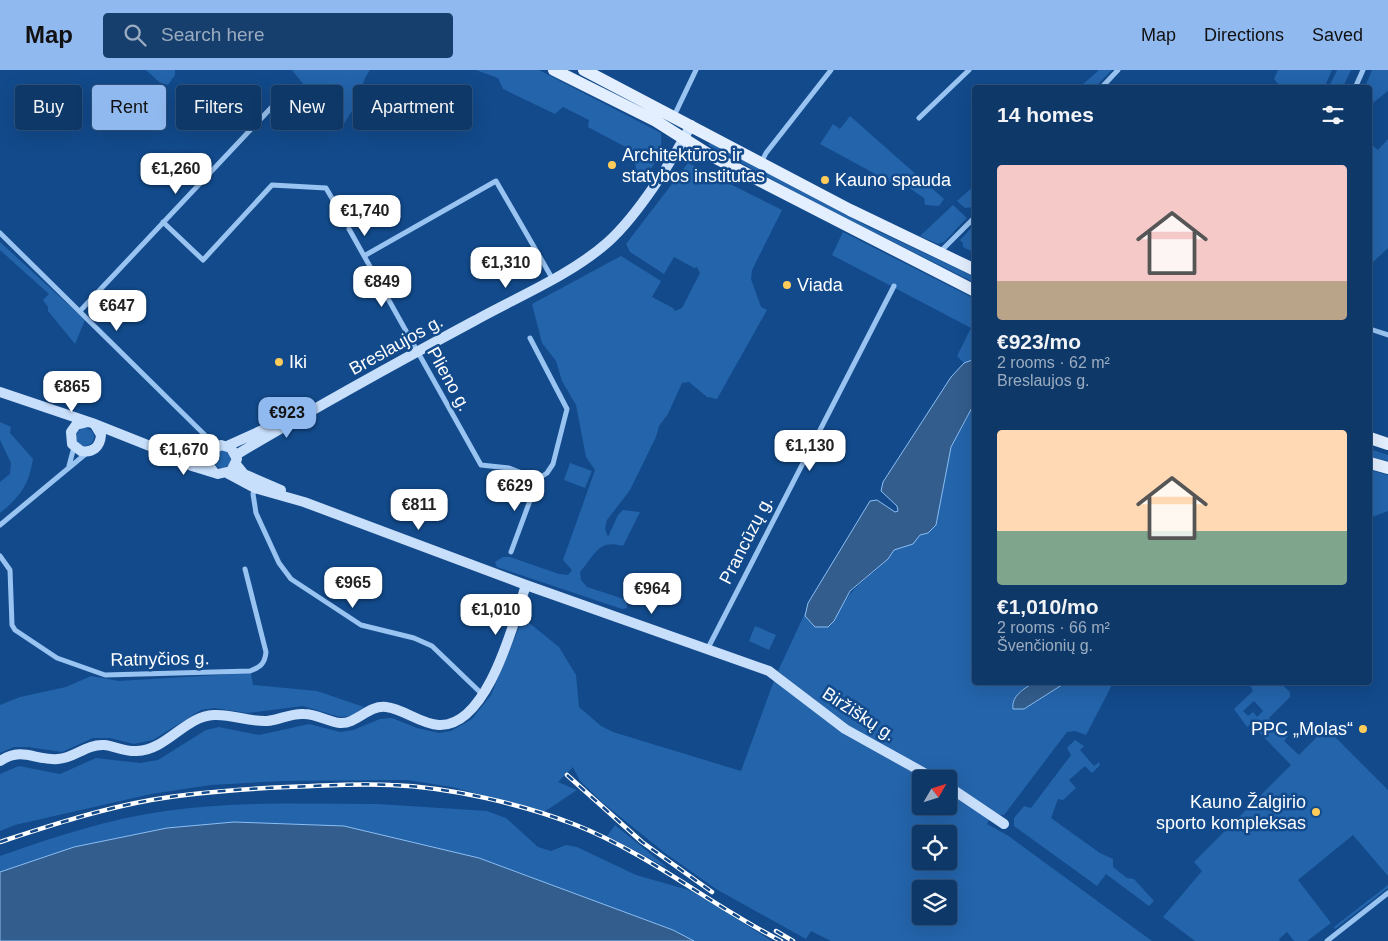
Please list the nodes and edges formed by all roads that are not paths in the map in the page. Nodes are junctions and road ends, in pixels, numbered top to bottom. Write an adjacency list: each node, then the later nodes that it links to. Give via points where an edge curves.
1 (554, 70): 14 (main road, via 656,121)
2 (584, 70): 11 (main road)
3 (696, 70): 11 (street)
4 (831, 70): 15 (street)
5 (969, 70): 12 (street)
6 (1118, 70): 8 (street)
7 (1363, 70): 9 (street)
8 (1104, 85)
9 (1356, 85)
10 (271, 108): 17 (street)
11 (674, 116): 13 (main road)
12 (919, 118)
13 (691, 125): 14 (street, Breslaujos g.); 15 (main road)
14 (684, 139): 22 (street, Breslaujos g., via 640,205 610,241); 24 (main road)
15 (761, 163): 19 (main road)
16 (972, 220): 19 (street)
17 (163, 222): 20 (street, Plieno g., via 203,260 272,185 326,188); 25 (street)
18 (0, 233): 25 (street)
19 (939, 254): 21 (main road)
20 (364, 256): 22 (street, via 496,181); 29 (street, Plieno g.)
21 (972, 269)
22 (552, 278): 29 (street, Breslaujos g.)
23 (894, 286): 57 (street, Prancūzų g.)
24 (972, 290)
25 (80, 311): 39 (street)
26 (1372, 330): 27 (street)
27 (1388, 335)
28 (530, 338): 50 (street, via 567,409 553,464)
29 (418, 351): 32 (street, Breslaujos g.); 50 (street, Plieno g., via 481,465 509,468)
30 (0, 392): 31 (street)
31 (51, 410): 33 (street); 34 (street)
32 (307, 412): 39 (street, Breslaujos g.); 44 (street, Breslaujos g.)
33 (92, 424): 34 (street, via 80,423); 35 (street); 37 (street, via 100,435)
34 (71, 432): 40 (street)
35 (128, 439): 37 (street, via 111,438); 42 (street)
36 (1372, 439): 38 (main road)
37 (100, 442): 41 (street)
38 (1388, 444)
39 (222, 446): 43 (street); 44 (street)
40 (74, 447): 41 (street); 46 (street)
41 (88, 452): 46 (street)
42 (165, 452): 43 (street, via 194,457); 48 (street, via 192,466)
43 (208, 454): 48 (street, via 208,464)
44 (236, 459): 49 (street); 51 (street, via 244,474)
45 (1372, 464): 47 (main road)
46 (69, 466): 52 (street)
47 (1388, 468)
48 (214, 471): 49 (street)
49 (227, 474): 51 (street)
50 (538, 479): 53 (street)
51 (256, 485): 56 (street); 58 (street, via 254,502 259,520 279,563 291,579 361,625 414,638 432,646)
52 (0, 525)
53 (511, 552)
54 (0, 556): 55 (street, Ratnyčios g., via 10,570 12,625 15,630 57,658 105,675 250,672 260,667 266,652)
55 (245, 568)
56 (526, 585): 57 (street); 58 (street, via 504,649)
57 (708, 648): 60 (street, Biržiškų g., via 768,671 845,729)
58 (483, 695): 59 (street, via 465,715 441,725 428,724 385,707 339,723 304,714 268,721 213,715 144,751 94,745 59,760 18,753)
59 (0, 761)
60 (919, 770)
61 (958, 793): 62 (street)
62 (1004, 824)
63 (1388, 893): 64 (street)
64 (1327, 941)

